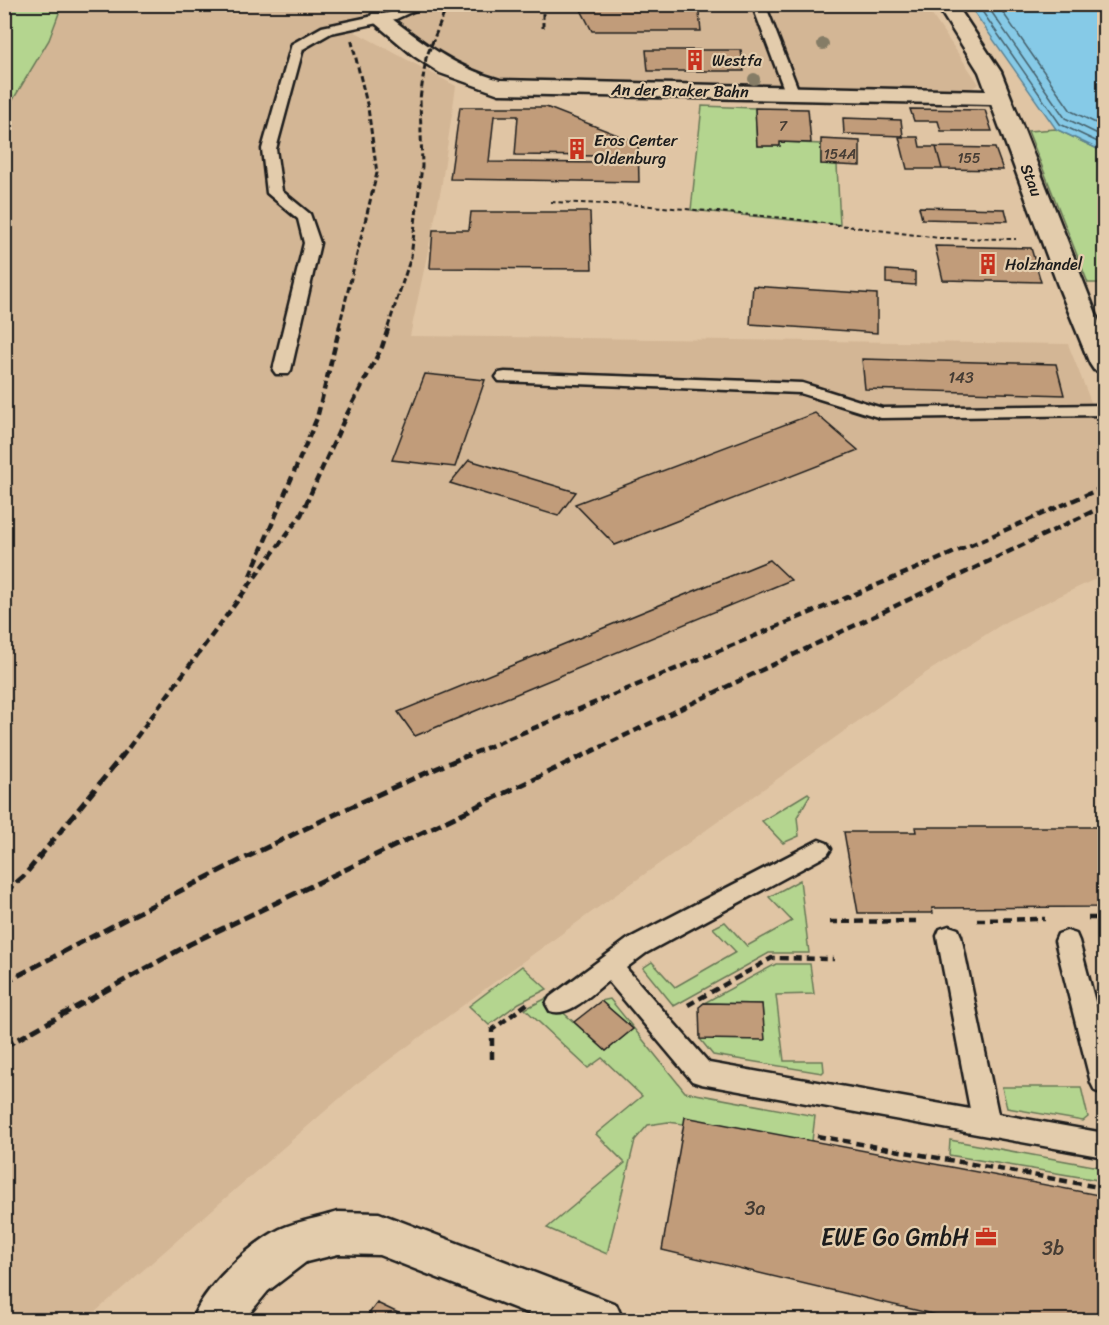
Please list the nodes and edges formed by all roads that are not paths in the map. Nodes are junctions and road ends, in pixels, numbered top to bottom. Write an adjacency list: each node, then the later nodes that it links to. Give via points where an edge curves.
1 (422, 4): 4 (lane)
2 (758, 4): 5 (lane)
3 (946, 4): 6 (street, Stau, via 990,72)
4 (373, 11): 5 (street, An der Braker Bahn, via 426,58 464,78 499,87); 8 (lane, via 309,36 297,47 269,149 274,193 305,217 312,243)
5 (792, 92): 6 (street, An der Braker Bahn)
6 (1001, 98): 7 (street, Stau)
7 (1104, 364)
8 (282, 370)
9 (506, 377): 10 (lane, via 802,388 881,413)
10 (1104, 410)
11 (819, 849): 14 (lane, via 637,946)
12 (950, 936): 17 (lane)
13 (1067, 941): 16 (lane)
14 (610, 966): 15 (lane); 17 (lane, via 701,1073)
15 (562, 1002)
16 (1104, 1083)
17 (986, 1123): 18 (lane)
18 (1104, 1144)
19 (214, 1320): 20 (street, via 252,1276 294,1245 338,1233 379,1234)
20 (600, 1320)

